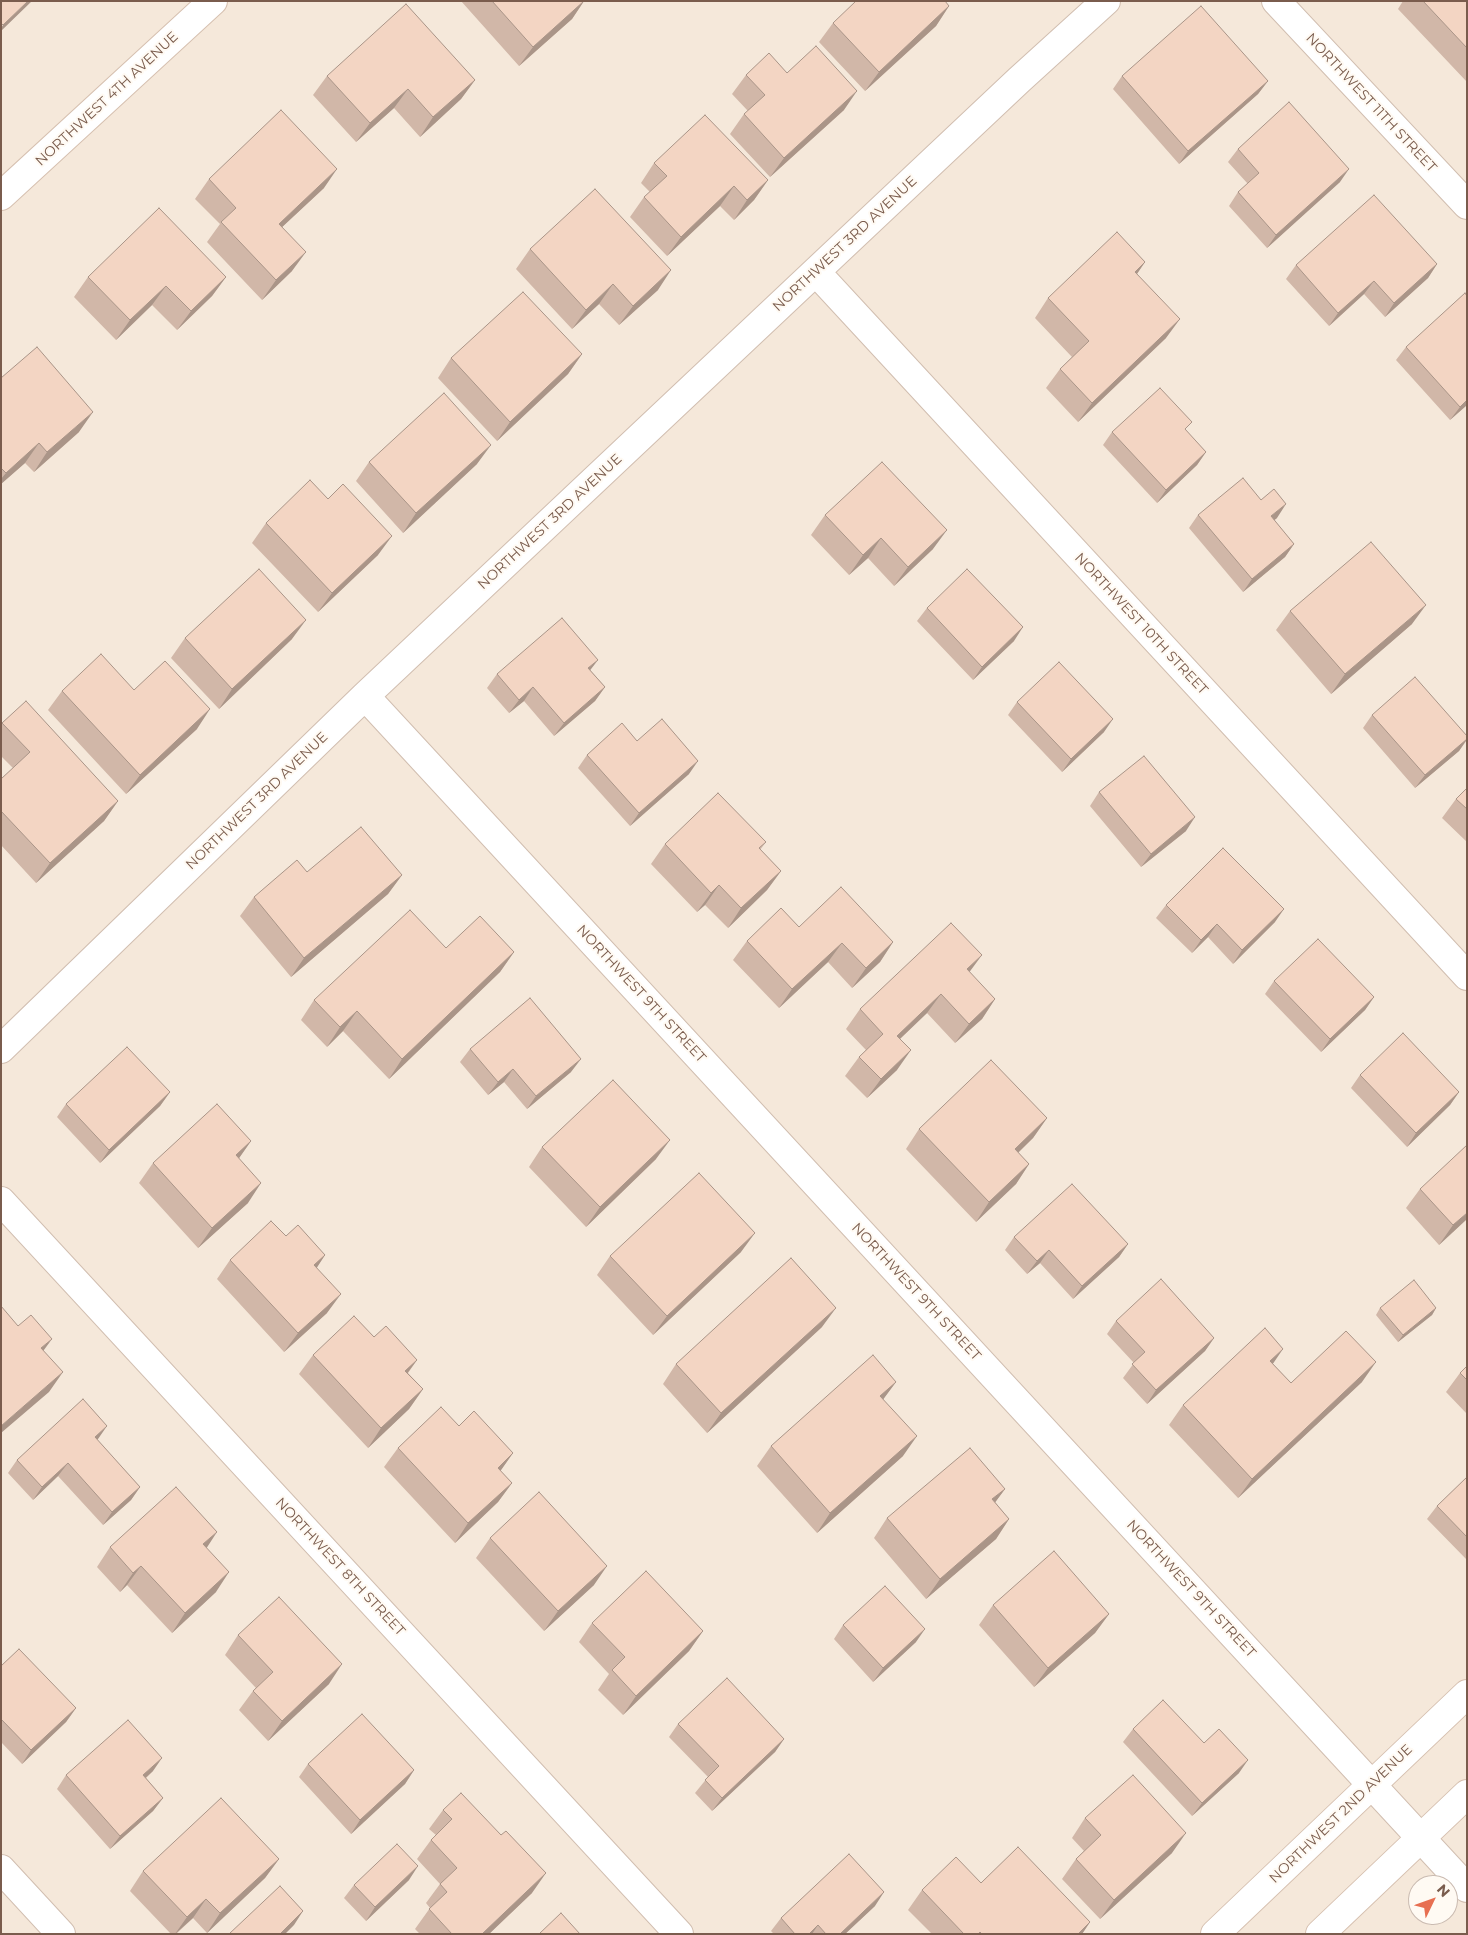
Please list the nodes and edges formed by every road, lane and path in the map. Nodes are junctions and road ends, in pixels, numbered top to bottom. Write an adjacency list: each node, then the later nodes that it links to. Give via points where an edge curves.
1 (213, 1): 4 (street, NORTHWEST 4TH AVENUE)
2 (1106, 1): 6 (street, NORTHWEST 3RD AVENUE)
3 (1276, 1): 5 (street, NORTHWEST 11TH STREET)
4 (1, 196)
5 (1467, 205)
6 (816, 272): 7 (street, NORTHWEST 3RD AVENUE); 8 (street, NORTHWEST 10TH STREET)
7 (365, 696): 9 (street, NORTHWEST 3RD AVENUE); 12 (street, NORTHWEST 9TH STREET)
8 (1467, 976)
9 (1, 1049)
10 (1, 1201): 18 (street, NORTHWEST 8TH STREET)
11 (1467, 1694): 12 (street, NORTHWEST 2ND AVENUE)
12 (1372, 1785): 14 (street, NORTHWEST 9TH STREET); 19 (street, NORTHWEST 2ND AVENUE)
13 (1467, 1794): 14 (street)
14 (1421, 1838): 16 (street, NORTHWEST 9TH STREET); 20 (street)
15 (1, 1869): 17 (street)
16 (1467, 1888)
17 (61, 1934)
18 (680, 1934)
19 (1215, 1934)
20 (1320, 1934)

